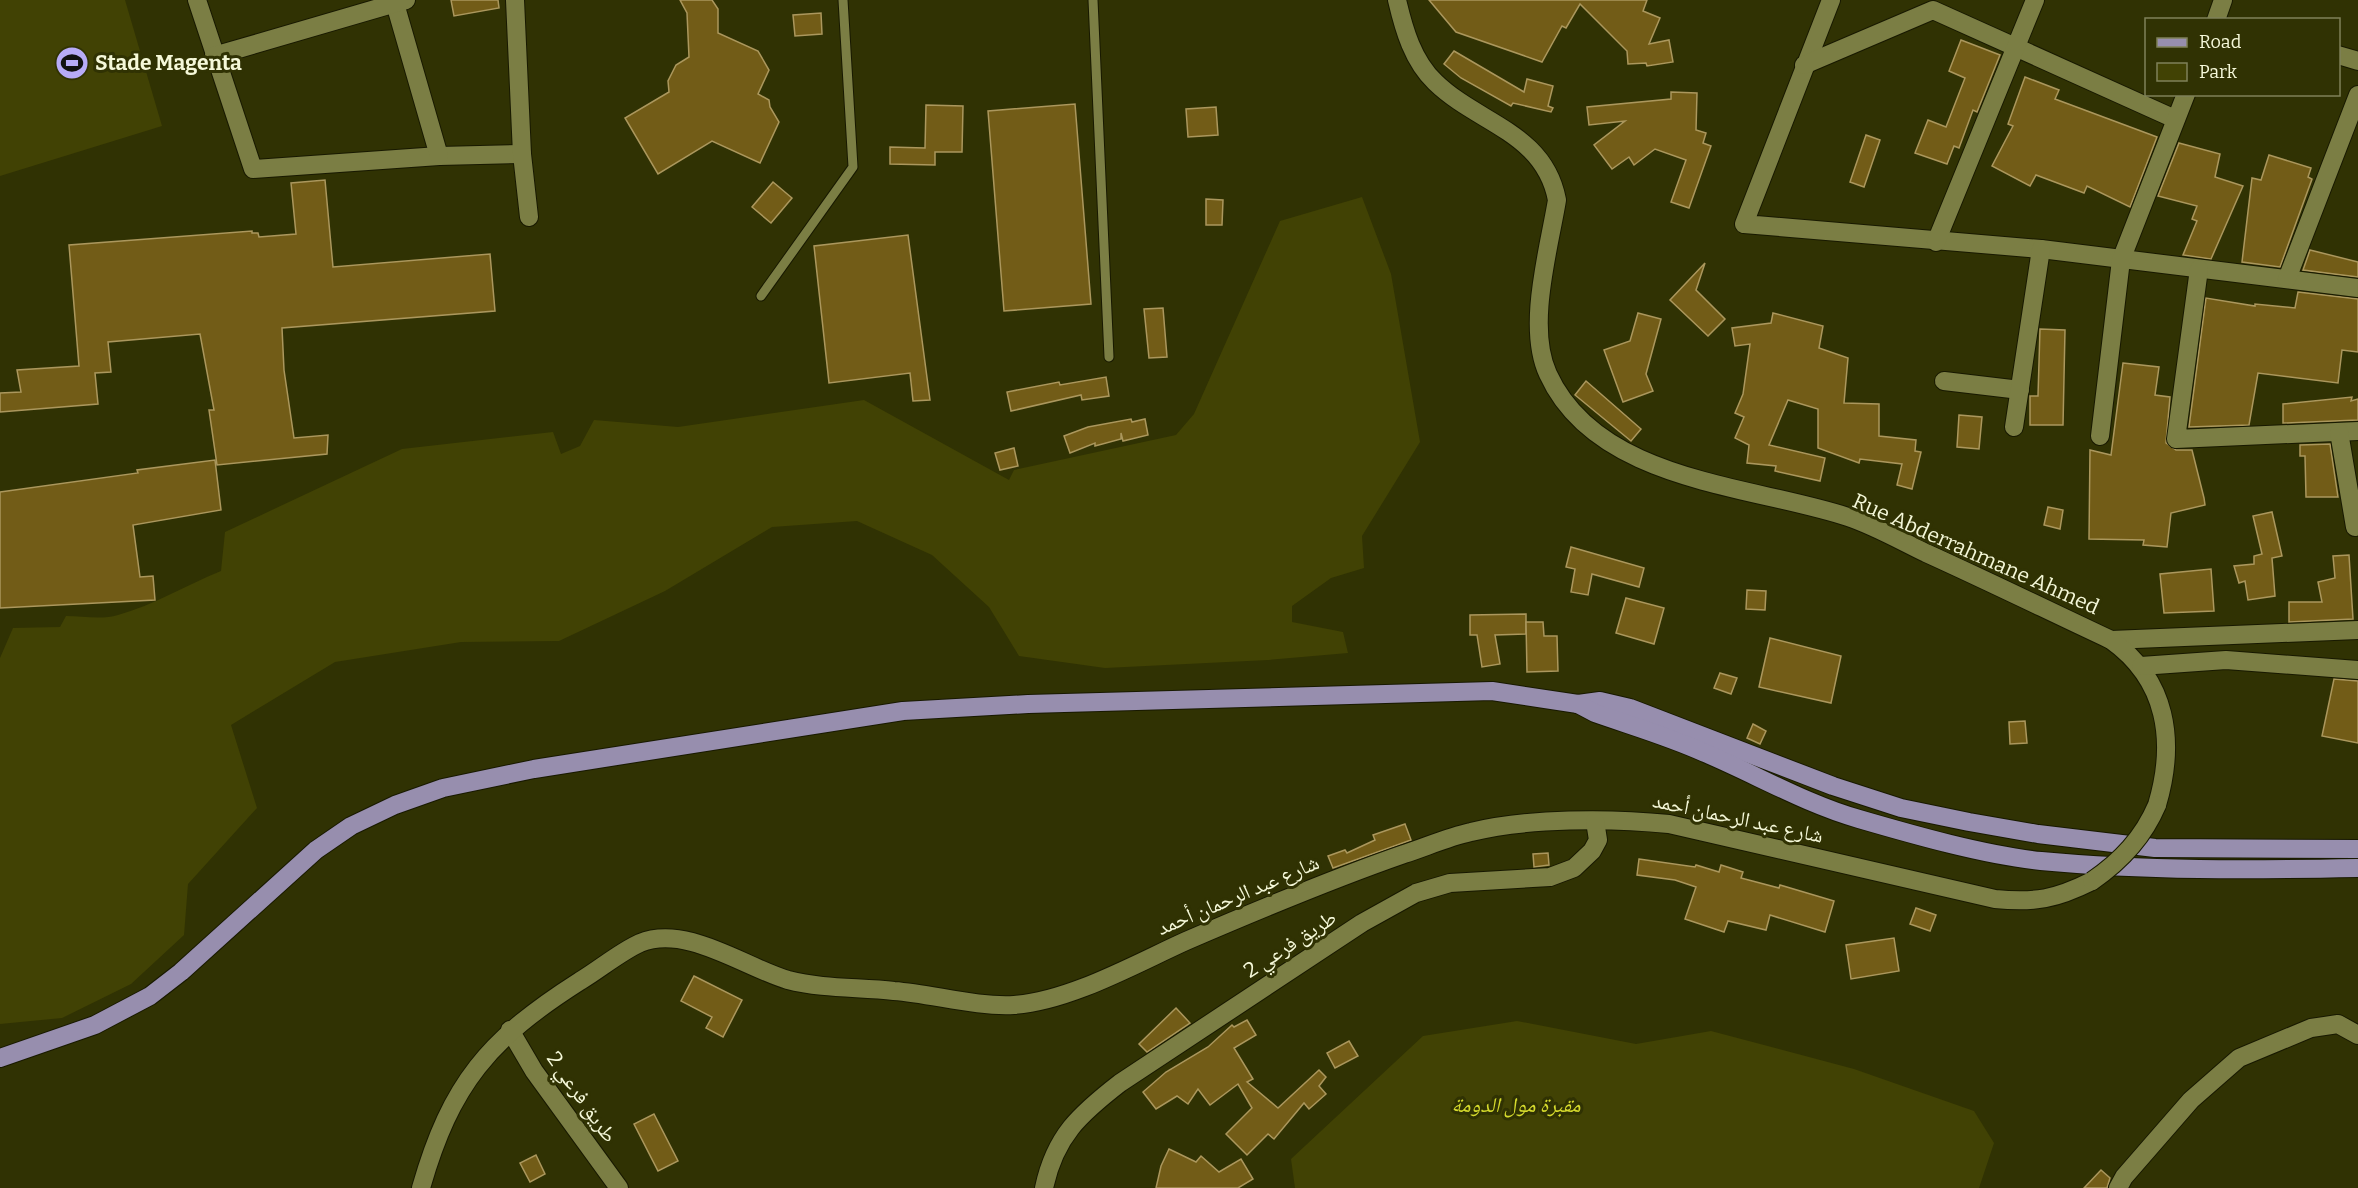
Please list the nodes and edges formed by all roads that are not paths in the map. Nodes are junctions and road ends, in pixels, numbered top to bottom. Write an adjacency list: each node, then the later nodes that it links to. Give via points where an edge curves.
1 (197, 0): 12 (street)
2 (515, 0): 19 (street)
3 (843, 0): 28 (lane, via 853,167)
4 (1093, 0): 29 (lane)
5 (1397, 0): 38 (street, Rue Abderrahmane Ahmed, via 1416,57 1435,82 1529,147 1554,181 1557,200 1540,307 1541,351 1558,392 1592,428 1649,464 1765,498 1849,517)
6 (1830, 0): 15 (street)
7 (2035, 0): 11 (street)
8 (2223, 0): 10 (street)
9 (398, 1): 12 (street); 20 (street)
10 (2217, 18)
11 (2016, 46): 15 (street, via 1933,10); 18 (street); 22 (street)
12 (214, 56): 20 (street, via 253,169)
13 (2340, 56): 14 (street)
14 (2358, 61)
15 (1804, 65): 22 (street, via 1744,224)
16 (2358, 95): 26 (street)
17 (2185, 96): 18 (street)
18 (2175, 119): 24 (street)
19 (522, 154): 20 (street); 21 (street)
20 (439, 156)
21 (529, 217)
22 (1936, 242): 23 (street)
23 (2041, 249): 24 (street); 31 (street)
24 (2121, 260): 25 (street); 35 (street)
25 (2199, 269): 26 (street); 34 (street, via 2176,440)
26 (2287, 279): 27 (street)
27 (2358, 288)
28 (761, 296)
29 (1109, 357)
30 (1944, 381): 31 (street)
31 (2020, 390): 32 (street)
32 (2014, 427)
33 (2358, 431): 34 (street)
34 (2339, 432): 36 (street)
35 (2100, 436)
36 (2355, 526)
37 (2358, 630): 38 (street)
38 (2111, 640): 39 (street, Rue Abderrahmane Ahmed)
39 (2141, 666): 40 (street, via 2226,660); 42 (street, Rue Abderrahmane Ahmed, via 2153,683 2164,722 2165,764)
40 (2358, 670)
41 (1578, 704): 44 (main road, via 1600,701 1630,708 1833,786 1901,808 1969,822 2155,848); 45 (main road, via 1858,819 2038,861 2236,871); 48 (main road, via 1492,691 903,711 534,769 443,788 351,826 316,850 150,996 95,1025)
42 (2157, 805): 43 (street, شارع عبد الرحمان أحمد, bridge, via 2150,822 2124,855 2092,881 2048,899 2024,902 1995,899 1669,824)
43 (1595, 821): 46 (street, شارع عبد الرحمان أحمد, via 1500,827 1451,837 1334,878 1042,1000 1012,1005 819,986 788,980 689,941 663,937 639,944); 51 (street, طريق فرعي 2, via 1598,840 1574,868 1550,877 1450,883 1416,893 1362,924 1120,1083 1066,1133 1048,1168)
44 (2358, 849)
45 (2358, 868)
46 (510, 1030): 49 (street, شارع عبد الرحمان أحمد, via 460,1089 441,1128); 50 (street, طريق فرعي 2, via 534,1071)
47 (2358, 1035): 52 (street, via 2337,1024 2311,1028 2239,1058 2191,1100)
48 (0, 1058)
49 (421, 1188)
50 (619, 1188)
51 (1044, 1188)
52 (2118, 1188)

